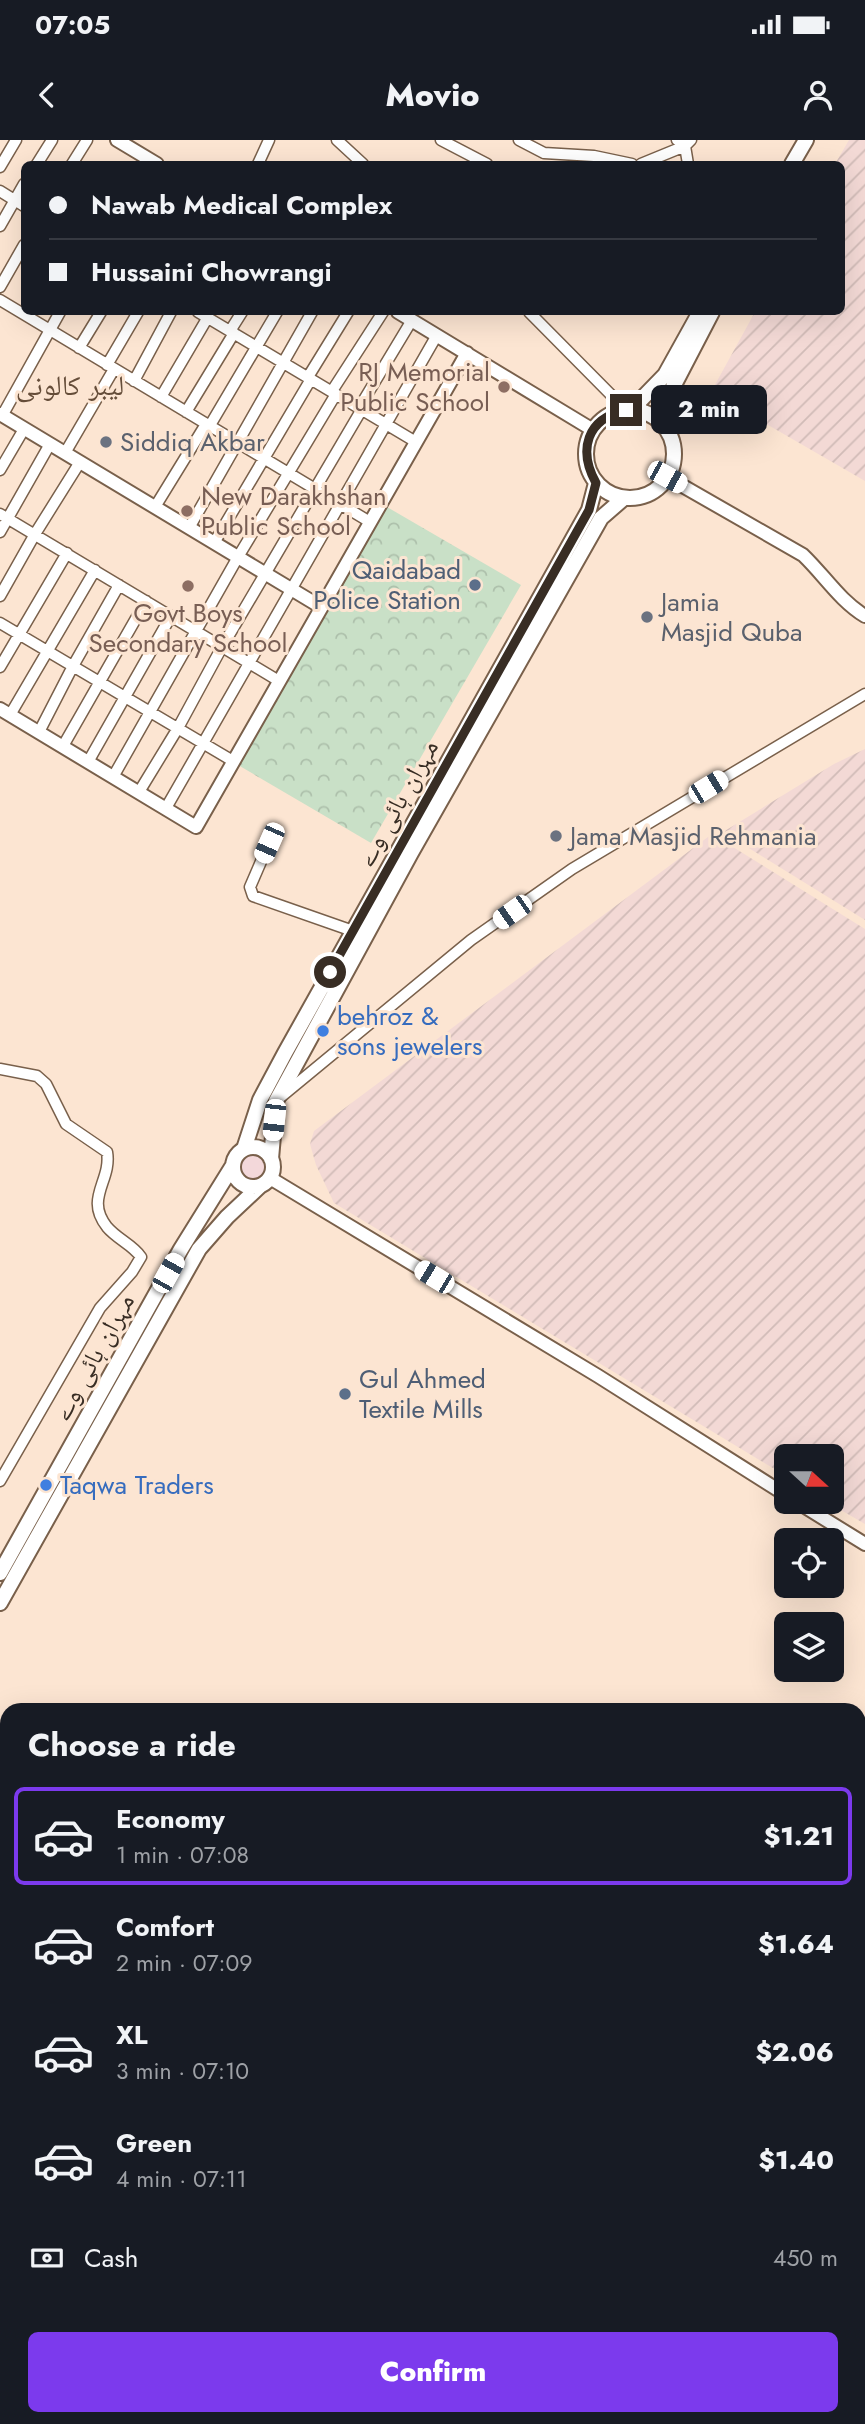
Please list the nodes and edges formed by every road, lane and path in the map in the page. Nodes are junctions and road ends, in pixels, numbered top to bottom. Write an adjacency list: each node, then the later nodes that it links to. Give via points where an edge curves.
1 (16, 140): 25 (street)
2 (52, 140): 14 (street)
3 (88, 140): 15 (street)
4 (117, 140): 13 (street)
5 (269, 140): 17 (street)
6 (337, 140): 12 (street)
7 (441, 140): 19 (street)
8 (519, 140): 20 (street, via 544,153)
9 (796, 140): 23 (main road)
10 (806, 140): 24 (main road)
11 (684, 142): 21 (street); 22 (street)
12 (349, 144): 18 (street)
13 (138, 145): 16 (street)
14 (39, 161)
15 (74, 161)
16 (150, 161)
17 (259, 161)
18 (361, 161)
19 (481, 161)
20 (618, 161)
21 (647, 161)
22 (687, 161)
23 (784, 161)
24 (794, 161)
25 (0, 167)
26 (21, 189): 28 (street)
27 (0, 191): 28 (street)
28 (15, 200): 29 (street); 30 (street)
29 (21, 204)
30 (0, 226)
31 (21, 250): 32 (street)
32 (0, 287)
33 (0, 300): 34 (street)
34 (21, 313)
35 (25, 315): 52 (street)
36 (58, 315): 52 (street)
37 (99, 315): 56 (street)
38 (136, 315): 59 (street)
39 (169, 315): 61 (street)
40 (203, 315): 63 (street)
41 (206, 315): 53 (street)
42 (240, 315): 53 (street)
43 (275, 315): 55 (street)
44 (310, 315): 58 (street)
45 (346, 315): 60 (street)
46 (381, 315): 62 (street)
47 (403, 315): 51 (street)
48 (532, 315): 65 (street)
49 (698, 315): 65 (main road, via 664,375)
50 (710, 315): 69 (main road, via 673,387)
51 (412, 320): 54 (street); 64 (street)
52 (50, 330): 56 (street); 67 (street)
53 (232, 332): 55 (street); 66 (street)
54 (437, 335): 57 (street); 68 (street)
55 (257, 347): 58 (street); 70 (street)
56 (79, 348): 59 (street)
57 (467, 353): 72 (street); 73 (street)
58 (283, 362): 60 (street); 74 (street)
59 (110, 367): 61 (street); 76 (street)
60 (310, 378): 62 (street); 77 (street)
61 (134, 381): 63 (street)
62 (334, 393): 64 (street); 80 (street)
63 (161, 397): 66 (street)
64 (360, 409): 68 (street); 83 (street)
65 (629, 410): 69 (main road, via 642,412); 72 (main road, via 613,413)
66 (186, 412): 70 (street)
67 (1, 415): 71 (street)
68 (386, 424): 73 (street); 85 (street)
69 (662, 425): 81 (main road, via 674,454)
70 (207, 426): 74 (street); 86 (street)
71 (24, 429): 75 (street); 79 (street)
72 (593, 430): 82 (main road, via 586,448 587,467)
73 (416, 442): 88 (street)
74 (238, 443): 77 (street); 89 (street)
75 (50, 444): 76 (street); 87 (street)
76 (65, 453): 78 (street)
77 (264, 459): 80 (street); 92 (street)
78 (80, 462): 86 (street); 91 (street)
79 (0, 470)
80 (288, 474): 83 (street); 94 (street)
81 (667, 477): 84 (main road, via 648,494); 102 (street, via 803,555 839,596)
82 (596, 483): 84 (main road); 128 (main road, مہران ہائی وے, via 589,510)
83 (314, 489): 85 (street); 96 (street)
84 (624, 498): 130 (main road, via 594,529)
85 (341, 505): 88 (street); 98 (street)
86 (155, 507): 89 (street)
87 (4, 516): 90 (street); 91 (street)
88 (370, 522): 101 (street)
89 (189, 527): 92 (street)
90 (0, 532)
91 (35, 534): 93 (street); 99 (street)
92 (214, 542): 94 (street)
93 (66, 554): 95 (street); 106 (street)
94 (238, 557): 96 (street); 105 (street)
95 (94, 570): 97 (street); 108 (street)
96 (265, 573): 98 (street); 107 (street)
97 (119, 585): 100 (street); 110 (street)
98 (292, 589): 101 (street); 109 (street)
99 (0, 596)
100 (146, 601): 103 (street); 113 (street)
101 (321, 607): 112 (street)
102 (865, 616)
103 (171, 617): 105 (street); 115 (street)
104 (0, 623): 106 (street)
105 (197, 632): 107 (street); 117 (street)
106 (19, 635): 108 (street); 111 (street)
107 (222, 647): 109 (street); 118 (street)
108 (47, 651): 110 (street); 116 (street)
109 (247, 662): 112 (street); 120 (street)
110 (73, 666): 113 (street); 119 (street)
111 (0, 667)
112 (279, 681): 122 (street)
113 (99, 682): 115 (street); 121 (street)
114 (865, 694): 130 (street, via 572,869 471,940)
115 (125, 697): 117 (street); 123 (street)
116 (5, 712): 119 (street)
117 (150, 712): 118 (street); 124 (street)
118 (178, 728): 120 (street); 125 (street)
119 (39, 732): 121 (street)
120 (203, 743): 122 (street); 126 (street)
121 (63, 746): 123 (street)
122 (233, 761): 126 (street, via 197,827)
123 (89, 762): 124 (street)
124 (113, 776): 125 (street)
125 (139, 792): 126 (street)
126 (166, 808)
127 (269, 843): 128 (street, via 250,887 253,896)
128 (353, 931): 131 (main road, مہران ہائی وے, via 260,1100)
129 (0, 1069): 135 (street, via 37,1076 46,1084 66,1124 107,1152 98,1210 107,1227 141,1257 100,1308)
130 (276, 1101): 132 (main road)
131 (244, 1149): 132 (main road, via 259,1148); 133 (main road)
132 (271, 1158): 134 (main road)
133 (232, 1167): 134 (main road, via 244,1185); 139 (main road, مہران ہائی وے, via 181,1249)
134 (265, 1182): 136 (street, via 598,1376); 140 (main road, via 199,1249)
135 (0, 1481)
136 (774, 1486)
137 (816, 1514): 138 (street)
138 (865, 1544)
139 (0, 1573)
140 (0, 1603)

